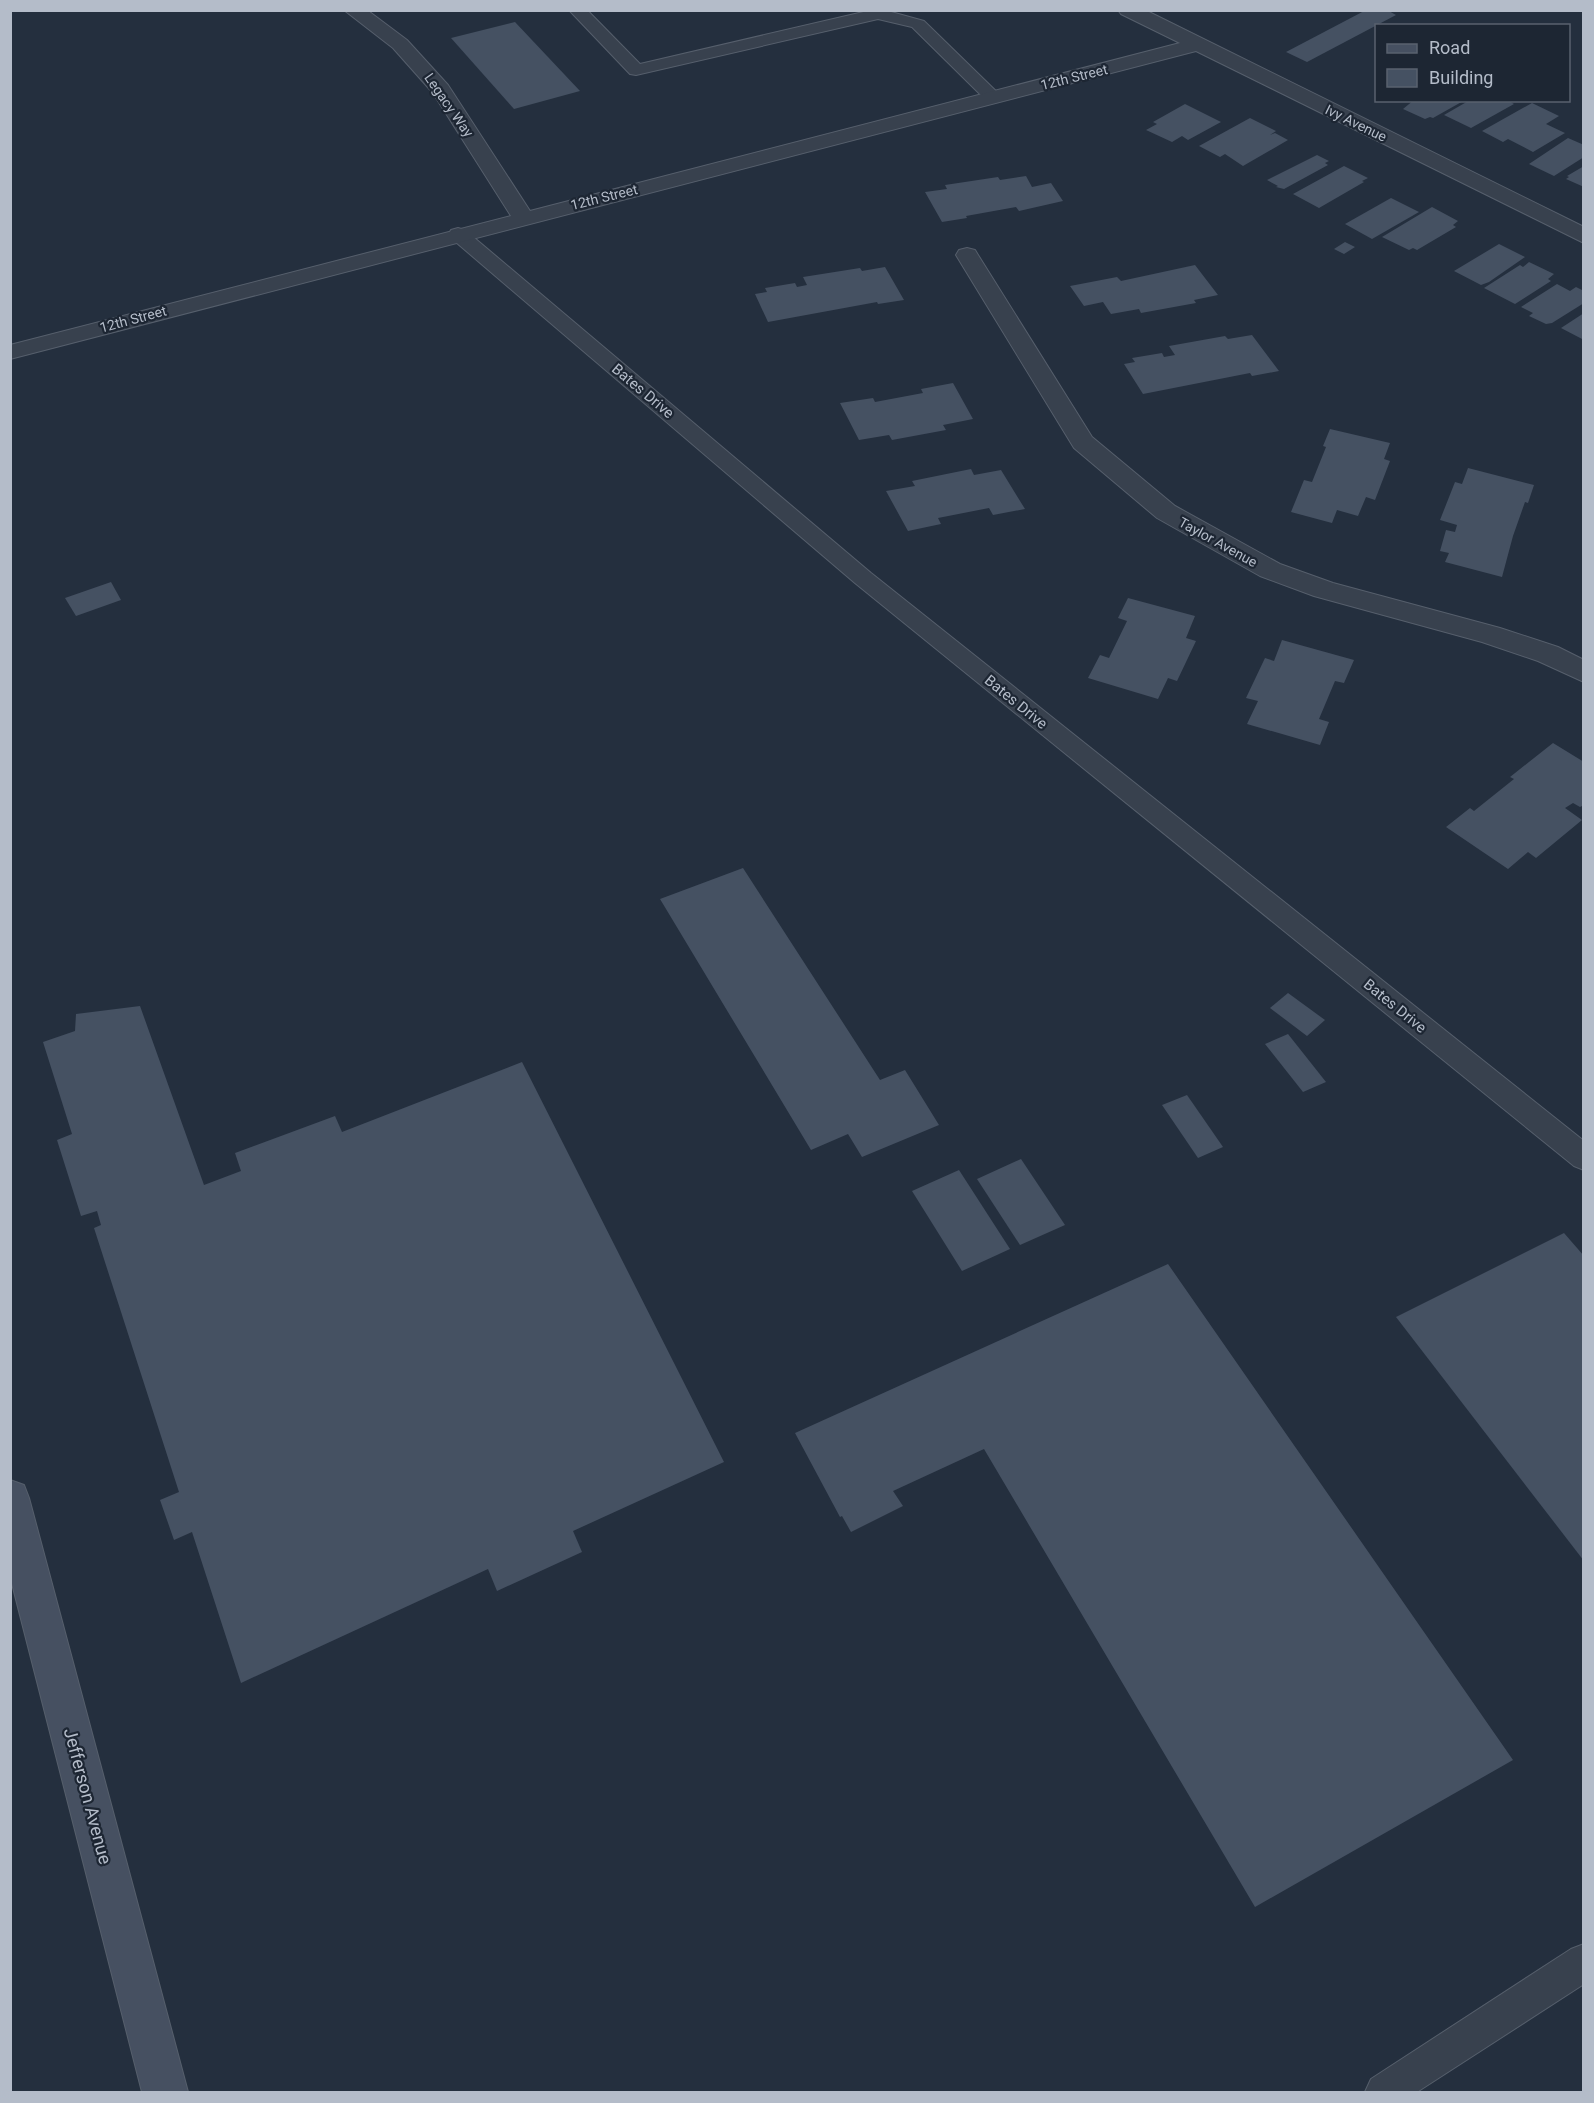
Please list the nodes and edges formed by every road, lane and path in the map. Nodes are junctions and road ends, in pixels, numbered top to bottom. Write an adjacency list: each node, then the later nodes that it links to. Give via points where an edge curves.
1 (354, 10): 6 (street, Legacy Way, via 400,44 441,89)
2 (577, 10): 5 (lane, via 636,70 878,14 918,24)
3 (1128, 10): 4 (street, Ivy Avenue)
4 (1197, 45): 5 (street, 12th Street); 8 (street, Ivy Avenue)
5 (993, 97): 6 (street, 12th Street)
6 (524, 218): 7 (street, 12th Street)
7 (458, 234): 10 (street, 12th Street); 12 (lane, Bates Drive, via 863,578)
8 (1584, 236)
9 (967, 255): 11 (street, Taylor Avenue, via 1083,442 1166,513 1281,574 1324,590 1490,635 1548,654)
10 (10, 352)
11 (1584, 672)
12 (1584, 1158)
13 (10, 1498): 15 (street, Jefferson Avenue)
14 (1584, 1962): 16 (lane)
15 (165, 2092)
16 (1384, 2092)

